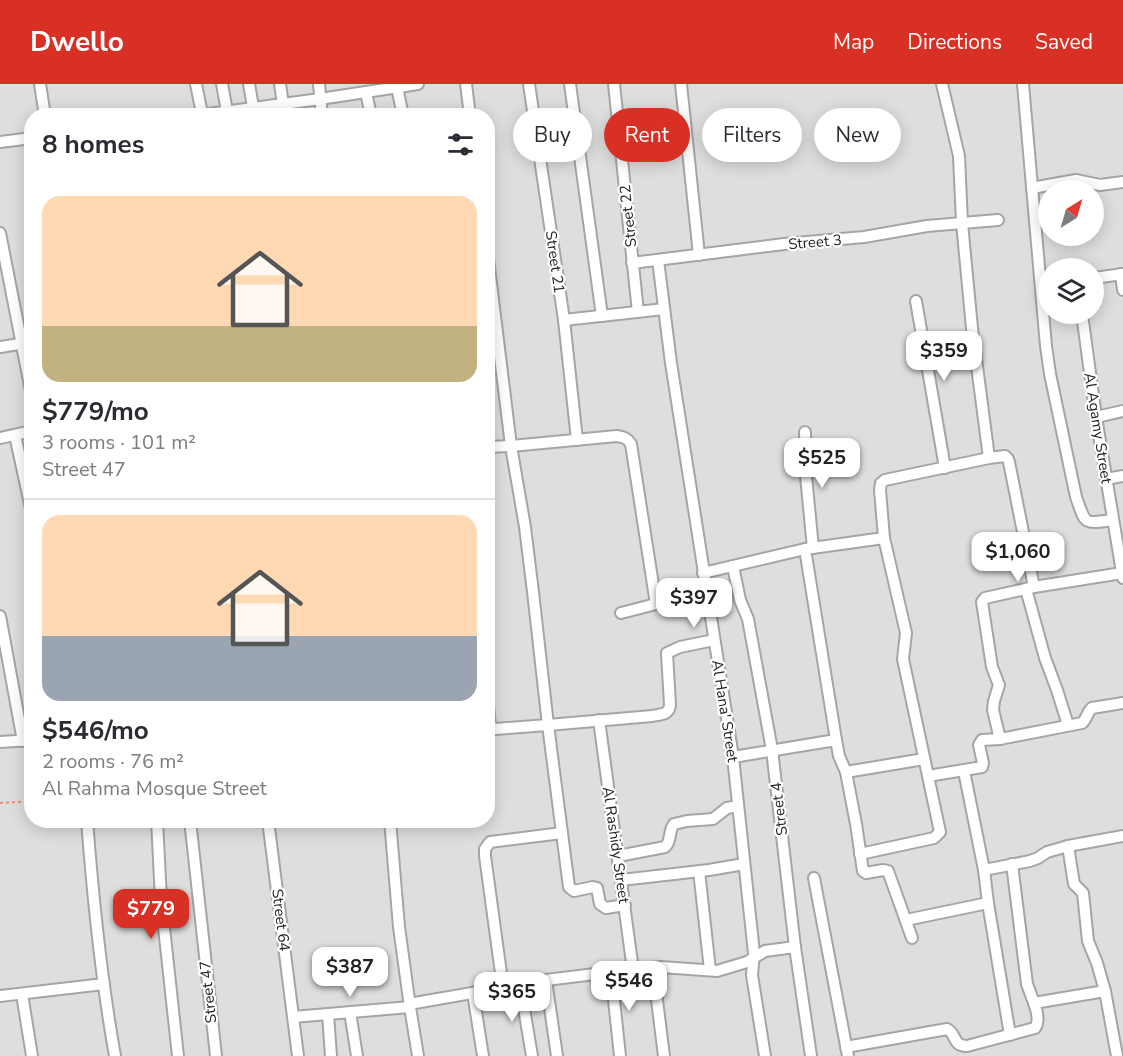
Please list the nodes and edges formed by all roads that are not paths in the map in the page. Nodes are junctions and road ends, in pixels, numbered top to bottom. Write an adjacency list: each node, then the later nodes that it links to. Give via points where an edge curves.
1 (40, 84): 20 (street)
2 (196, 84): 21 (street)
3 (222, 84): 22 (street)
4 (249, 84): 19 (street)
5 (280, 84): 18 (street)
6 (319, 84): 17 (street)
7 (418, 84): 15 (street)
8 (466, 84): 27 (street)
9 (529, 84): 47 (street, Street 21)
10 (570, 84): 46 (street)
11 (614, 84): 38 (street, Street 22)
12 (681, 84): 35 (street)
13 (942, 84): 33 (street, via 959,156)
14 (1023, 84): 31 (street)
15 (397, 87): 16 (street); 26 (street)
16 (372, 89): 17 (street); 25 (street)
17 (320, 99): 18 (street); 24 (street)
18 (283, 104): 19 (street)
19 (253, 107): 23 (street)
20 (44, 108)
21 (198, 108)
22 (226, 108)
23 (246, 108)
24 (321, 108)
25 (371, 108)
26 (401, 108)
27 (469, 108)
28 (24, 139): 29 (street)
29 (0, 142)
30 (1123, 182): 31 (street, via 1100,185 1076,180)
31 (1032, 188): 36 (street)
32 (998, 220): 33 (street, Street 3)
33 (962, 223): 35 (street, Street 3); 62 (street)
34 (0, 233): 50 (street)
35 (699, 255): 37 (street, Street 3)
36 (1042, 258)
37 (658, 260): 38 (street, Street 3); 43 (street, Al Hana' Street)
38 (632, 263): 44 (street, Street 22)
39 (1122, 274): 40 (street); 41 (street)
40 (1104, 277)
41 (1123, 290)
42 (916, 301): 63 (street)
43 (664, 309): 44 (street); 71 (street, Al Hana' Street)
44 (638, 312): 46 (street)
45 (495, 316): 60 (street)
46 (602, 316): 47 (street)
47 (564, 320): 59 (street, Street 21)
48 (1045, 324): 67 (street, via 1050,374 1082,516 1091,523)
49 (1083, 324): 54 (street, Al Agamy Street)
50 (24, 335)
51 (24, 343): 52 (street)
52 (0, 347)
53 (1123, 411): 54 (street)
54 (1096, 417): 66 (street, Al Agamy Street)
55 (805, 432): 69 (street)
56 (24, 433): 57 (street)
57 (15, 435): 58 (street); 64 (street)
58 (0, 438)
59 (578, 440): 60 (street); 74 (street, via 624,436 631,444 656,604)
60 (511, 446): 61 (street); 79 (street)
61 (495, 447)
62 (989, 458): 63 (street); 73 (street, via 1008,459)
63 (945, 468): 68 (street, via 881,483)
64 (24, 476)
65 (1123, 476): 66 (street)
66 (1106, 479): 67 (street, Al Agamy Street)
67 (1113, 520): 72 (street, Al Agamy Street)
68 (884, 538): 69 (street); 89 (street, via 906,633 903,659)
69 (809, 548): 70 (street); 85 (street)
70 (733, 566): 71 (street); 87 (street, Street 4, via 748,619)
71 (703, 573): 76 (street, Al Hana' Street)
72 (1123, 576): 73 (street)
73 (1030, 588): 80 (street, via 1045,658); 83 (street, via 982,602 999,685 993,710)
74 (621, 613)
75 (0, 616): 81 (street)
76 (714, 640): 78 (street, via 667,653 670,705 666,713); 88 (street, Al Hana' Street)
77 (1123, 703): 80 (street, via 1094,707 1082,723)
78 (599, 720): 79 (street); 103 (street, Al Rashidy Street)
79 (548, 725): 82 (street); 99 (street)
80 (1068, 725): 83 (street)
81 (24, 726)
82 (495, 729)
83 (1000, 739): 90 (street, via 981,741 982,766)
84 (24, 740): 86 (street)
85 (836, 740): 87 (street); 91 (street)
86 (0, 742)
87 (772, 750): 88 (street); 114 (street, Street 4)
88 (732, 757): 93 (street, Al Hana' Street)
89 (924, 759): 91 (street); 92 (street)
90 (964, 771): 92 (street); 106 (street)
91 (846, 772): 102 (street)
92 (928, 776): 102 (street, via 940,828 938,836)
93 (738, 806): 103 (street, via 727,808 713,819 674,824 665,847); 104 (street, Al Hana' Street)
94 (88, 828): 121 (street)
95 (157, 828): 137 (street)
96 (191, 828): 138 (street, Street 47)
97 (269, 828): 132 (street, Street 64)
98 (391, 828): 129 (street)
99 (562, 833): 111 (street, via 569,887 574,891 597,888 600,904 606,908); 123 (street, via 490,842 485,849)
100 (1123, 836): 101 (street)
101 (1068, 846): 105 (street); 124 (street, via 1073,882 1083,893 1088,940)
102 (860, 854): 112 (street, via 865,873 888,871)
103 (618, 856): 109 (street, Al Rashidy Street)
104 (744, 864): 107 (street); 115 (street, Al Hana' Street)
105 (1012, 864): 106 (street); 128 (street)
106 (984, 870): 110 (street)
107 (699, 871): 109 (street); 118 (street)
108 (814, 878): 134 (street)
109 (621, 880): 111 (street, Al Rashidy Street)
110 (988, 903): 112 (street); 133 (street)
111 (625, 905): 117 (street, Al Rashidy Street)
112 (906, 920): 113 (street)
113 (912, 938)
114 (795, 947): 115 (street, via 765,951); 149 (street, Street 4)
115 (754, 958): 118 (street, via 733,967); 148 (street, Al Hana' Street, via 752,975)
116 (653, 968): 117 (street); 118 (street); 147 (street)
117 (633, 970): 119 (street)
118 (710, 970)
119 (611, 972): 120 (street); 146 (street)
120 (546, 980): 122 (street); 145 (street)
121 (104, 984): 126 (street); 136 (street)
122 (520, 985): 123 (street); 144 (street)
123 (503, 988): 125 (street)
124 (1105, 991): 128 (street); 150 (street)
125 (473, 993): 129 (street); 143 (street)
126 (22, 994): 127 (street); 135 (street)
127 (0, 996)
128 (1034, 1003): 133 (street, via 1037,1026)
129 (410, 1005): 130 (street); 142 (street)
130 (350, 1012): 131 (street); 141 (street)
131 (328, 1014): 132 (street); 140 (street)
132 (293, 1017): 139 (street, Street 64)
133 (1010, 1035): 134 (street, via 963,1046 947,1029)
134 (847, 1052)
135 (32, 1056)
136 (115, 1056)
137 (178, 1056)
138 (216, 1056)
139 (298, 1056)
140 (331, 1056)
141 (357, 1056)
142 (418, 1056)
143 (483, 1056)
144 (532, 1056)
145 (557, 1056)
146 (620, 1056)
147 (664, 1056)
148 (765, 1056)
149 (811, 1056)
150 (1117, 1056)

